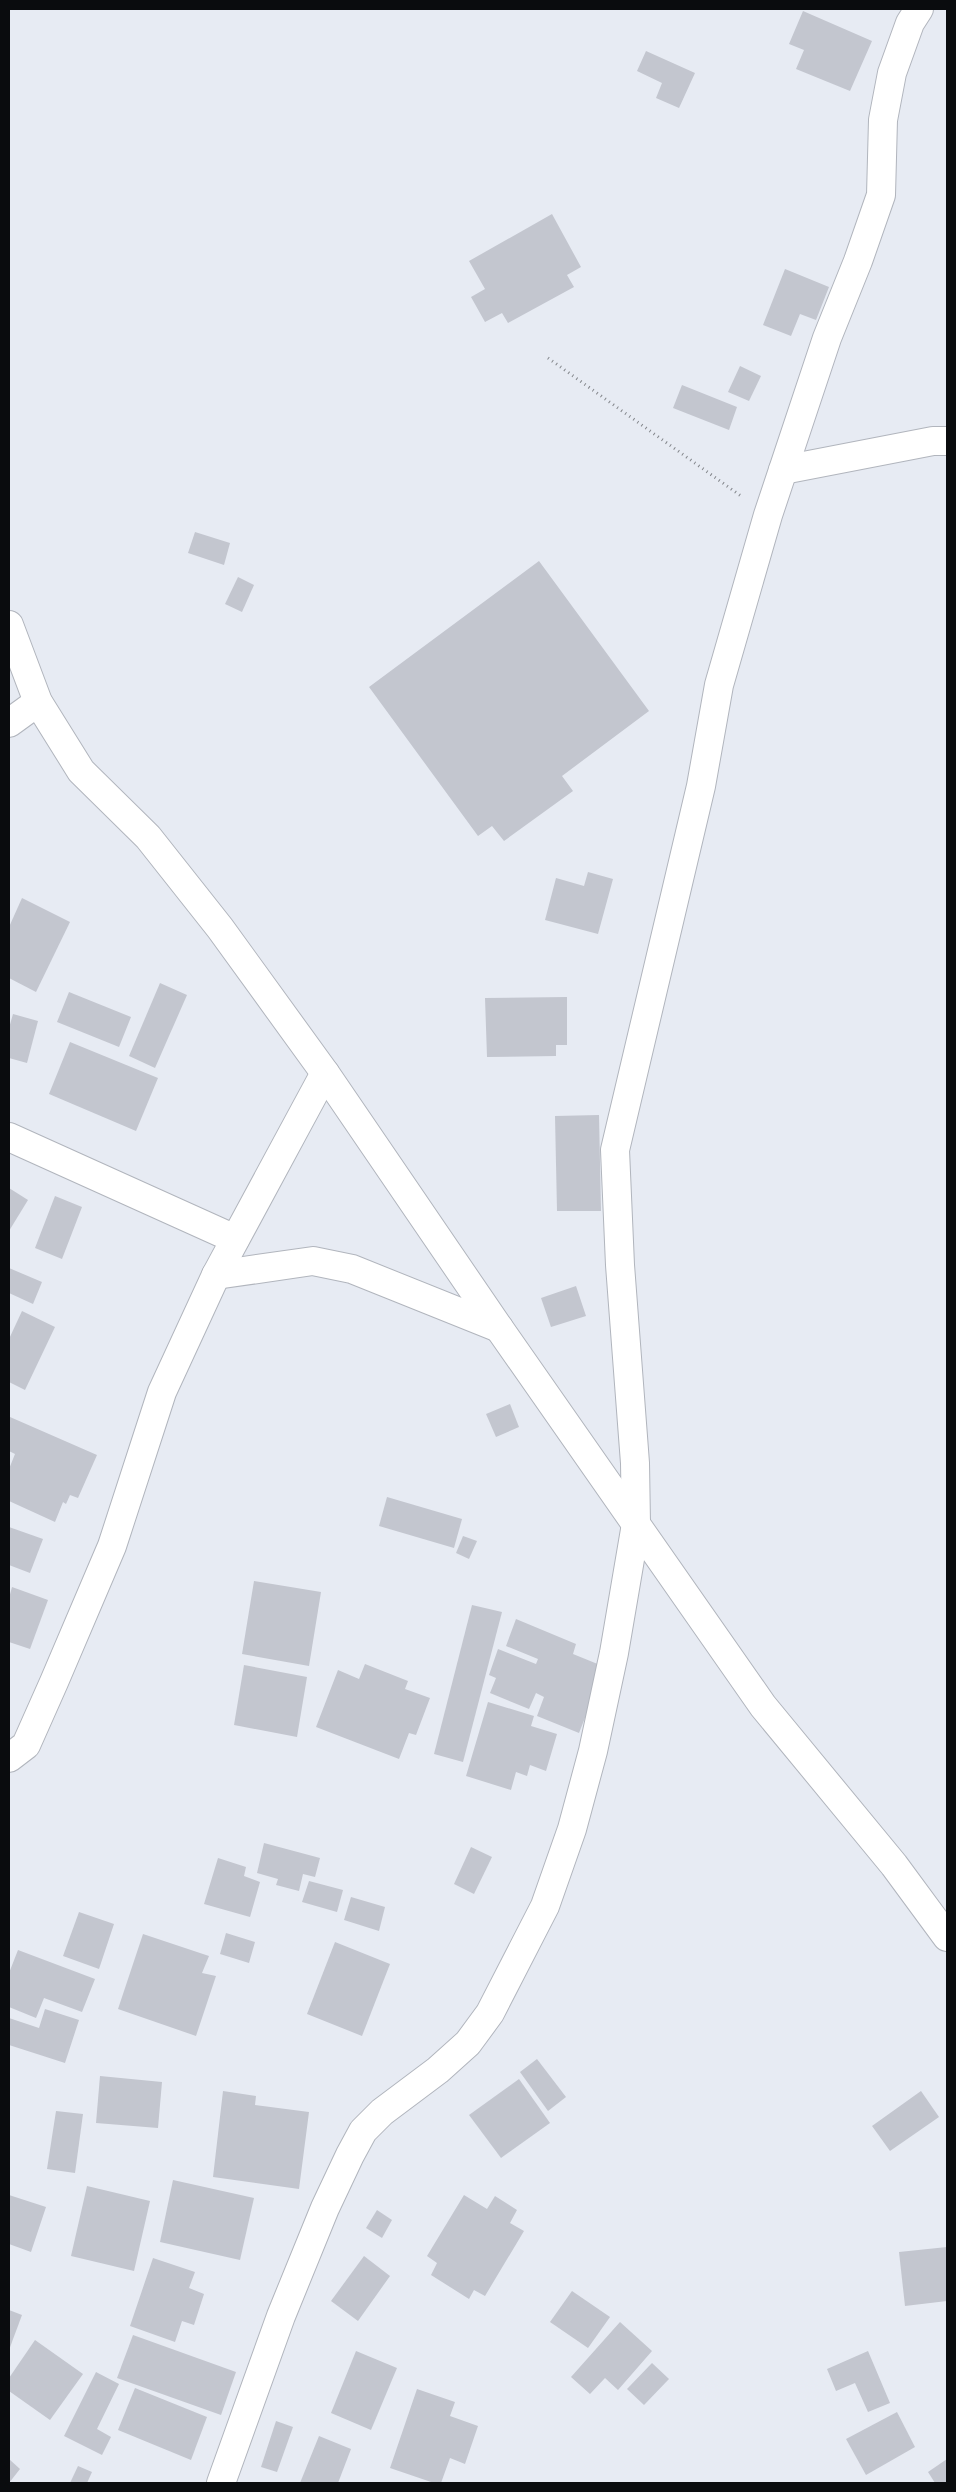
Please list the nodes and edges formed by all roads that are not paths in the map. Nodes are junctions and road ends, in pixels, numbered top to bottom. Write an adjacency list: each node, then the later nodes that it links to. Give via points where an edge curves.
1 (919, 9): 3 (street, via 910,23 892,73 883,120 881,196 827,338)
2 (947, 441): 3 (street)
3 (783, 470): 12 (street, via 719,685 701,786 615,1150)
4 (9, 625): 5 (street)
5 (38, 702): 6 (street); 7 (street, via 81,771 148,837 220,928)
6 (9, 722)
7 (325, 1073): 9 (street); 11 (street)
8 (9, 1137): 9 (street)
9 (235, 1239): 10 (street)
10 (216, 1275): 11 (street, via 313,1262 333,1265 352,1269); 13 (street, via 162,1392 112,1546 77,1628 26,1745)
11 (499, 1328): 12 (street)
12 (636, 1524): 14 (street, via 763,1706 894,1865); 15 (street, via 593,1751 572,1829 545,1906 490,2013 468,2043 382,2112 364,2131 350,2154 280,2316)
13 (9, 1758)
14 (947, 1936)
15 (221, 2483)

